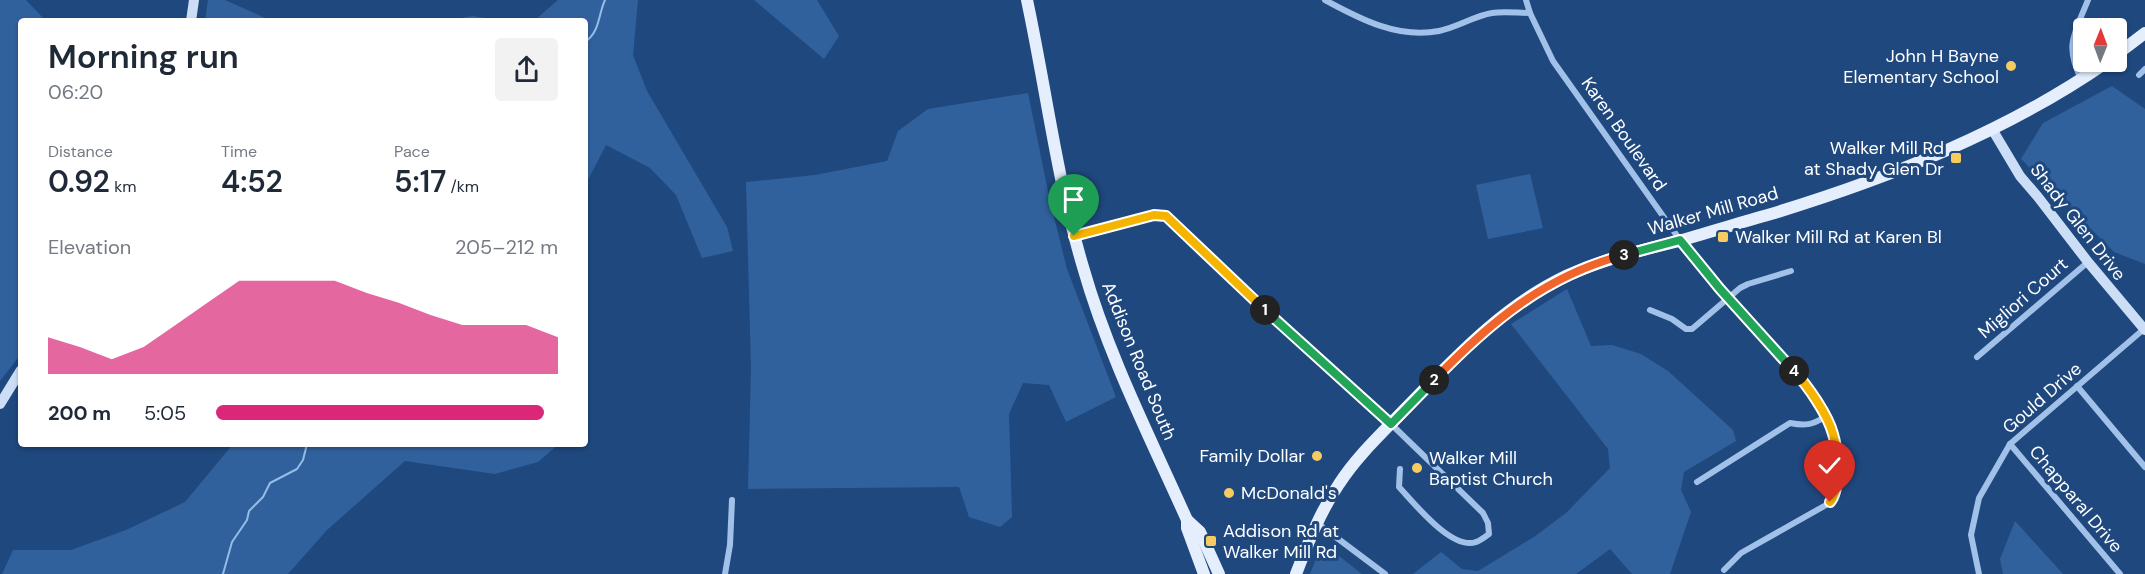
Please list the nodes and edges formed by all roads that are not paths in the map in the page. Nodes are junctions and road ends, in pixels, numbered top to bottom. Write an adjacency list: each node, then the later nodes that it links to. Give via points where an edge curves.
1 (194, 0): 7 (street)
2 (1027, 0): 15 (main road, Addison Road South)
3 (1325, 0): 6 (street, via 1375,25 1411,33 1442,30 1493,13)
4 (1526, 0): 6 (street, Karen Boulevard)
5 (2088, 0): 13 (street, via 2072,46)
6 (1530, 13): 16 (street, Karen Boulevard, via 1553,61)
7 (191, 18)
8 (2145, 33): 9 (main road)
9 (2127, 47)
10 (2145, 69): 12 (street)
11 (2092, 72): 13 (main road, Walker Mill Road)
12 (2139, 75)
13 (2081, 79): 14 (main road, Walker Mill Road)
14 (1992, 129): 16 (main road, Walker Mill Road, via 1912,164 1810,201); 17 (street, Shady Glen Drive, via 2019,176)
15 (1074, 236): 27 (street, via 1154,215 1168,217); 33 (main road, Addison Road South, via 1104,332)
16 (1680, 240): 19 (street, Karen Boulevard); 27 (main road, Walker Mill Road, via 1586,267 1518,304 1462,350)
17 (2088, 262): 21 (street, Shady Glen Drive); 22 (street, Migliori Court)
18 (1791, 271): 19 (street, via 1748,284)
19 (1728, 297): 20 (street, via 1690,330); 26 (street, Karen Boulevard, via 1803,381)
20 (1650, 310)
21 (2144, 329): 24 (street, Gould Drive)
22 (1977, 357)
23 (18, 375): 25 (street)
24 (2078, 386): 28 (street, Gould Drive); 29 (street)
25 (0, 404)
26 (1825, 417): 31 (street, via 1804,426 1790,423); 35 (street, Karen Boulevard, via 1833,434 1837,466 1833,498 1741,553)
27 (1391, 424): 30 (street, via 1483,513 1488,534 1476,542 1456,541 1398,487); 34 (main road, Walker Mill Road, via 1349,470)
28 (2010, 444): 41 (street, Gould Drive, via 1979,498 1971,535); 42 (street, Chapparal Drive)
29 (2145, 467)
30 (1400, 469)
31 (1697, 482)
32 (732, 501): 36 (street)
33 (1187, 520): 37 (main road, Addison Road South); 38 (main road, Addison Road South, via 1200,532)
34 (1317, 523): 39 (main road, Walker Mill Road); 40 (street)
35 (1724, 570)
36 (725, 574)
37 (1204, 574)
38 (1219, 574)
39 (1296, 574)
40 (1385, 574)
41 (1980, 574)
42 (2120, 574)

